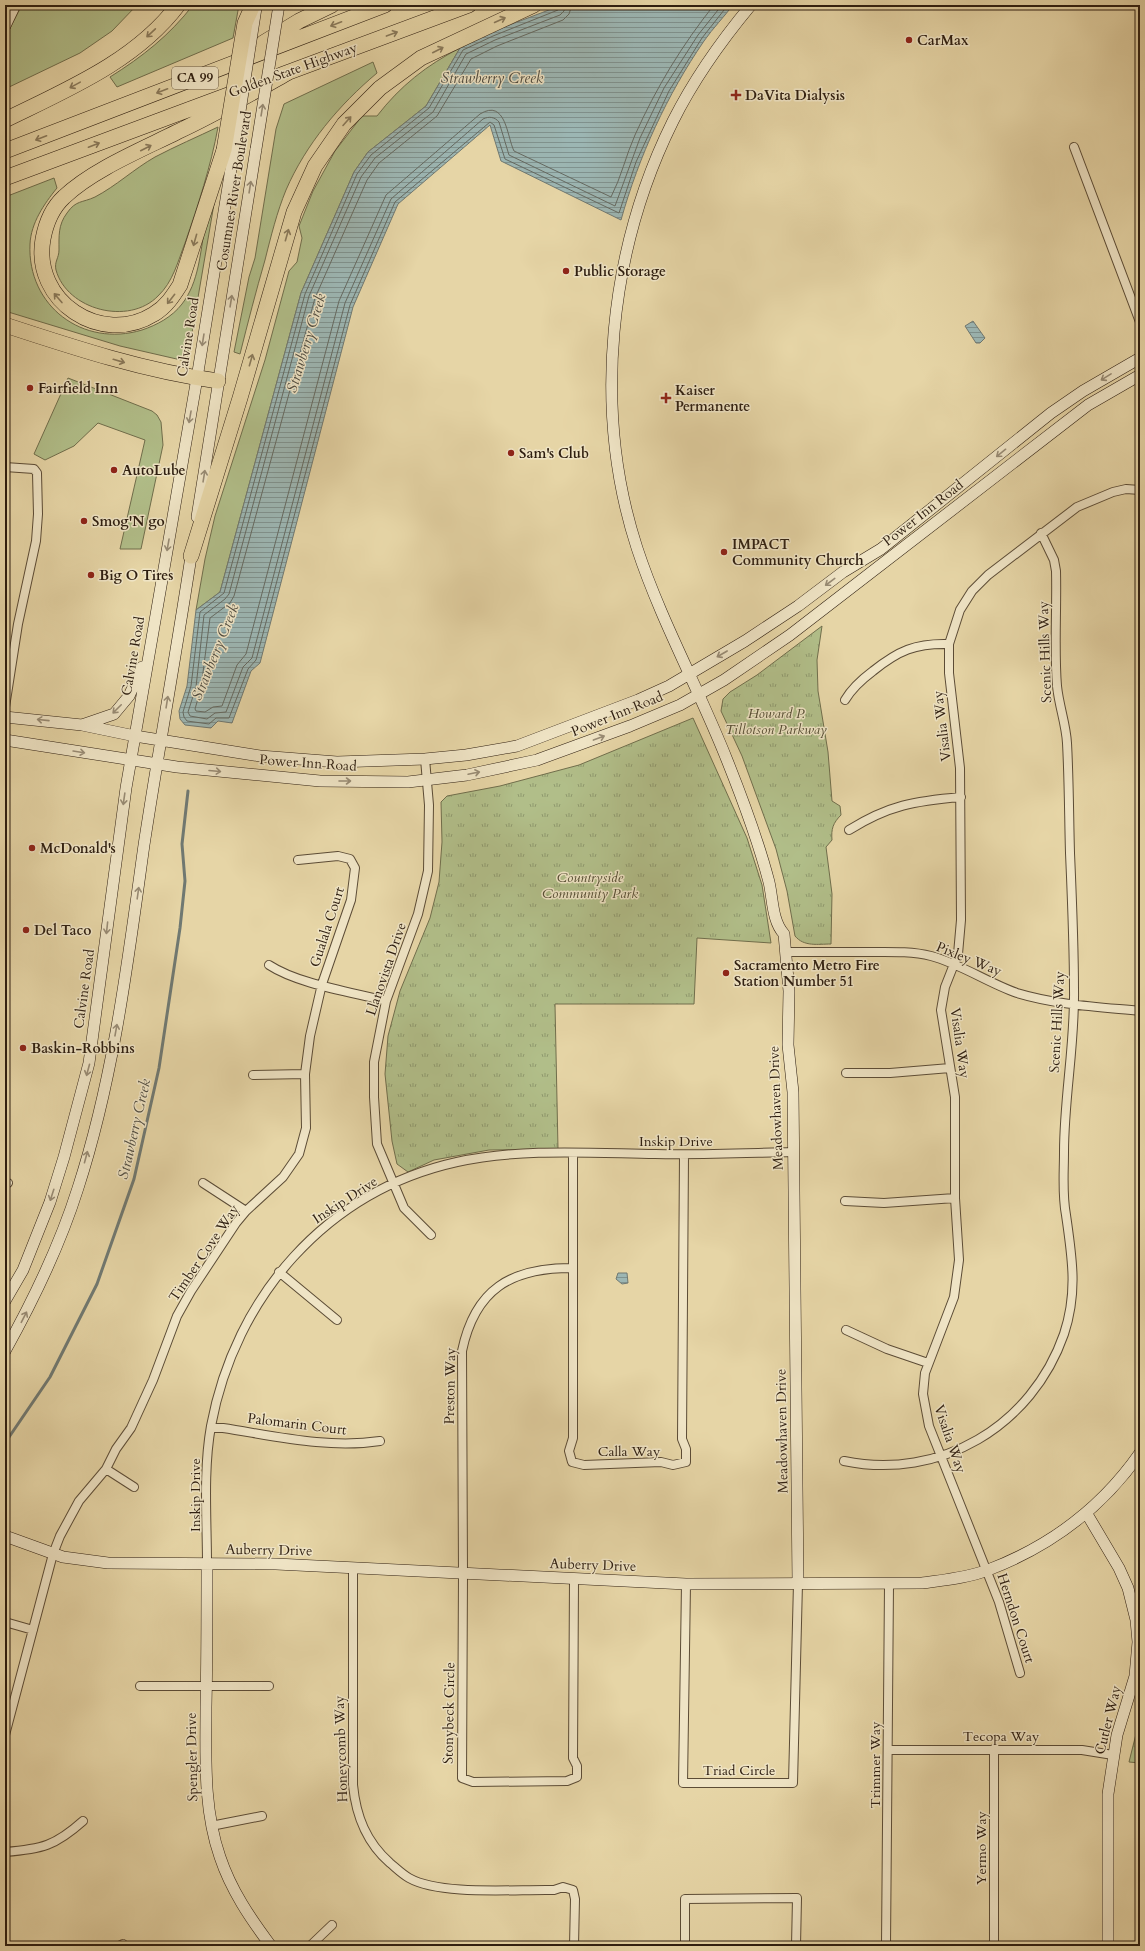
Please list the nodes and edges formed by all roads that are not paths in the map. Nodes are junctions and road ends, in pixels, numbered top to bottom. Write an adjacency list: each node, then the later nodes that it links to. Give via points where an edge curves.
1 (15, 5): 10 (main road)
2 (178, 5): 13 (highway, one-way to 13, via 150,35 109,66)
3 (255, 5): 15 (highway, bridge, via 245,23)
4 (279, 5): 23 (main road, Cosumnes River Boulevard, one-way to 4, bridge)
5 (332, 5): 11 (highway, via 299,21)
6 (385, 5): 11 (highway, Golden State Highway / CA 99, one-way to 11)
7 (469, 5): 12 (highway, Golden State Highway / CA 99, one-way to 7)
8 (534, 5): 27 (highway, one-way to 8, via 294,212 316,166 344,124 380,88 421,58)
9 (751, 5): 30 (main road, Meadowhaven Drive, via 698,76 676,114 662,146 630,235 614,336 614,416 632,531 668,626)
10 (5, 26)
11 (220, 68): 16 (highway, Golden State Highway / CA 99, one-way to 16)
12 (289, 72): 15 (highway, one-way to 12, via 180,285 170,301 155,314 124,325 108,325 78,315 54,294 44,273 41,250 45,226 64,197 98,173 221,111); 17 (highway, Golden State Highway / CA 99, one-way to 12)
13 (5, 120)
14 (1074, 147): 18 (street)
15 (229, 150): 22 (main road, Calvine Road, one-way to 22)
16 (5, 151)
17 (5, 178)
18 (1140, 322)
19 (5, 325): 22 (highway, one-way to 22, via 119,361)
20 (1140, 358): 30 (main road, Power Inn Road, one-way to 30, via 1083,391 1038,422 881,549 843,572 774,623)
21 (1140, 375): 31 (main road, Power Inn Road, via 1088,405 790,635)
22 (197, 378): 23 (highway); 29 (main road, Calvine Road, one-way to 29)
23 (218, 382): 27 (main road, one-way to 23)
24 (5, 467): 33 (street, via 34,469 37,473 38,514 36,541 18,624)
25 (1140, 490): 26 (street, Visalia Way, via 1126,489 1088,501)
26 (1041, 533): 28 (street, Visalia Way, via 972,591 955,620); 51 (street, Scenic Hills Way, via 1054,560 1056,571 1057,683 1067,740)
27 (191, 556): 38 (main road, one-way to 27)
28 (949, 644): 32 (street, via 921,645 892,656 861,680); 43 (street, Visalia Way, via 949,673)
29 (149, 652): 35 (main road, one-way to 35, via 129,696 114,714); 36 (main road, Calvine Road)
30 (690, 673): 31 (main road, Meadowhaven Drive); 39 (main road, Power Inn Road, via 669,686 631,703 517,746)
31 (699, 695): 42 (main road, Power Inn Road, one-way to 31, via 467,775 537,760 630,726); 46 (main road, Meadowhaven Drive, via 749,814 769,883 778,927 784,934)
32 (845, 700)
33 (5, 707)
34 (5, 717): 35 (main road, Power Inn Road, one-way to 34)
35 (82, 725): 36 (main road, Power Inn Road)
36 (135, 736): 38 (main road, Power Inn Road); 40 (main road, Calvine Road)
37 (5, 740): 40 (main road, Power Inn Road, one-way to 40)
38 (162, 740): 39 (main road, Power Inn Road, via 299,760 337,762); 41 (main road)
39 (425, 759): 42 (street, Llanovista Drive)
40 (131, 760): 41 (main road, Power Inn Road); 68 (main road, Calvine Road, one-way to 68, via 90,1063 50,1202 23,1270)
41 (158, 764): 42 (main road, Power Inn Road, one-way to 42, via 320,781); 71 (main road, one-way to 41, via 43,1278 78,1188 98,1115 115,1037)
42 (427, 780): 50 (street, Llanovista Drive, via 428,871 418,914)
43 (961, 797): 44 (street, via 918,801 898,806); 47 (street, Visalia Way, via 961,920 958,954)
44 (849, 830)
45 (298, 860): 49 (street, Gualala Court, via 338,856 350,859 355,868 351,900)
46 (786, 952): 47 (street, Pixley Way, via 904,953 931,956); 57 (main road, Meadowhaven Drive, via 789,991 788,1045 793,1092)
47 (954, 964): 51 (street, Pixley Way, via 1017,992); 53 (street, Visalia Way, via 945,987 941,1010)
48 (269, 965): 49 (street, via 290,976)
49 (322, 984): 50 (street); 55 (street, Timber Cove Way, via 310,1036)
50 (386, 1001): 61 (street, Llanovista Drive, via 374,1062 374,1097 377,1144)
51 (1074, 1005): 52 (street, Pixley Way); 76 (street, Scenic Hills Way, via 1064,1125 1064,1193 1074,1277 1065,1330 1045,1373 1018,1408 987,1434 964,1447)
52 (1140, 1011)
53 (950, 1068): 54 (street, via 890,1073); 62 (street, Visalia Way, via 954,1097)
54 (846, 1073)
55 (305, 1074): 56 (street); 64 (street, Timber Cove Way, via 306,1128 299,1154 283,1178)
56 (253, 1075)
57 (793, 1152): 59 (street, Inskip Drive); 88 (main road, Meadowhaven Drive)
58 (573, 1153): 59 (street, Inskip Drive); 61 (street, Inskip Drive, via 511,1155 457,1162); 66 (street, Calla Way)
59 (684, 1154): 66 (street, Calla Way, via 682,1439 686,1449 686,1462 673,1465 662,1462 584,1465 572,1462)
60 (203, 1183): 64 (street)
61 (394, 1185): 65 (street, Llanovista Drive, via 404,1208); 67 (street, Inskip Drive, via 372,1195 329,1223)
62 (954, 1198): 63 (street, via 884,1203); 72 (street, Visalia Way, via 959,1260 957,1285)
63 (845, 1200)
64 (246, 1211): 78 (street, Timber Cove Way, via 191,1291 177,1316 144,1402)
65 (431, 1235)
66 (572, 1268): 86 (street, Preston Way, via 540,1269 512,1278 486,1299 468,1328 462,1351)
67 (279, 1272): 69 (street); 73 (street, Inskip Drive, via 238,1339 218,1393)
68 (5, 1301)
69 (337, 1320)
70 (846, 1330): 72 (street, via 887,1349)
71 (5, 1351)
72 (928, 1362): 76 (street, Visalia Way, via 924,1405)
73 (211, 1428): 74 (street, Palomarin Court, via 315,1442 358,1445); 83 (street, Inskip Drive, via 207,1456)
74 (380, 1441)
75 (1140, 1453): 80 (main road, Auberry Drive, via 1126,1473)
76 (940, 1456): 77 (street, Scenic Hills Way, via 916,1463 889,1466); 85 (street, Visalia Way)
77 (844, 1461)
78 (106, 1469): 79 (street); 82 (street, Timber Cove Way, via 79,1501)
79 (134, 1487)
80 (1087, 1514): 85 (main road, Auberry Drive, via 1048,1542); 91 (main road, Cutler Way, via 1118,1568)
81 (5, 1536): 82 (main road, Auberry Drive)
82 (53, 1554): 83 (main road, Auberry Drive, via 77,1560 108,1563); 93 (street, Timber Cove Way)
83 (207, 1564): 84 (main road, Auberry Drive); 97 (main road, Spengler Drive)
84 (352, 1567): 86 (main road, Auberry Drive); 109 (street, Honeycomb Way, via 353,1785 357,1813 365,1833 382,1856 401,1872 409,1878 432,1886 458,1889 554,1890 563,1887 573,1890)
85 (987, 1571): 90 (main road, Auberry Drive, via 945,1580); 94 (street, Herndon Court, via 1002,1610)
86 (463, 1574): 87 (main road, Auberry Drive); 87 (street, Stonybeck Circle, via 461,1767 462,1778 473,1782 567,1782 577,1777 577,1766 573,1758)
87 (574, 1580): 89 (main road, Auberry Drive)
88 (798, 1583): 89 (main road, Auberry Drive); 89 (street, Triad Circle, via 793,1784 683,1783); 90 (main road, Auberry Drive)
89 (686, 1584)
90 (889, 1584): 100 (street, Trimmer Way)
91 (1137, 1608): 101 (main road, Cutler Way, via 1136,1665)
92 (5, 1622): 93 (street)
93 (33, 1630): 98 (street, Timber Cove Way)
94 (1020, 1673)
95 (140, 1686): 97 (street)
96 (269, 1686): 97 (street)
97 (206, 1687): 104 (main road, Spengler Drive, via 206,1786)
98 (5, 1735)
99 (994, 1749): 100 (street, Tecopa Way); 101 (street, Tecopa Way, via 1082,1750); 113 (street, Yermo Way)
100 (888, 1750): 112 (street, Trimmer Way)
101 (1113, 1755): 114 (main road, Cutler Way, via 1107,1825)
102 (262, 1816): 104 (street)
103 (83, 1821): 105 (street, via 70,1833 51,1844 30,1850)
104 (211, 1826): 107 (main road, Spengler Drive, via 234,1890)
105 (5, 1852)
106 (332, 1925): 108 (street)
107 (271, 1946)
108 (310, 1946)
109 (574, 1946)
110 (685, 1946): 111 (street, via 685,1899 796,1898)
111 (796, 1946)
112 (886, 1946)
113 (994, 1946)
114 (1108, 1946)

